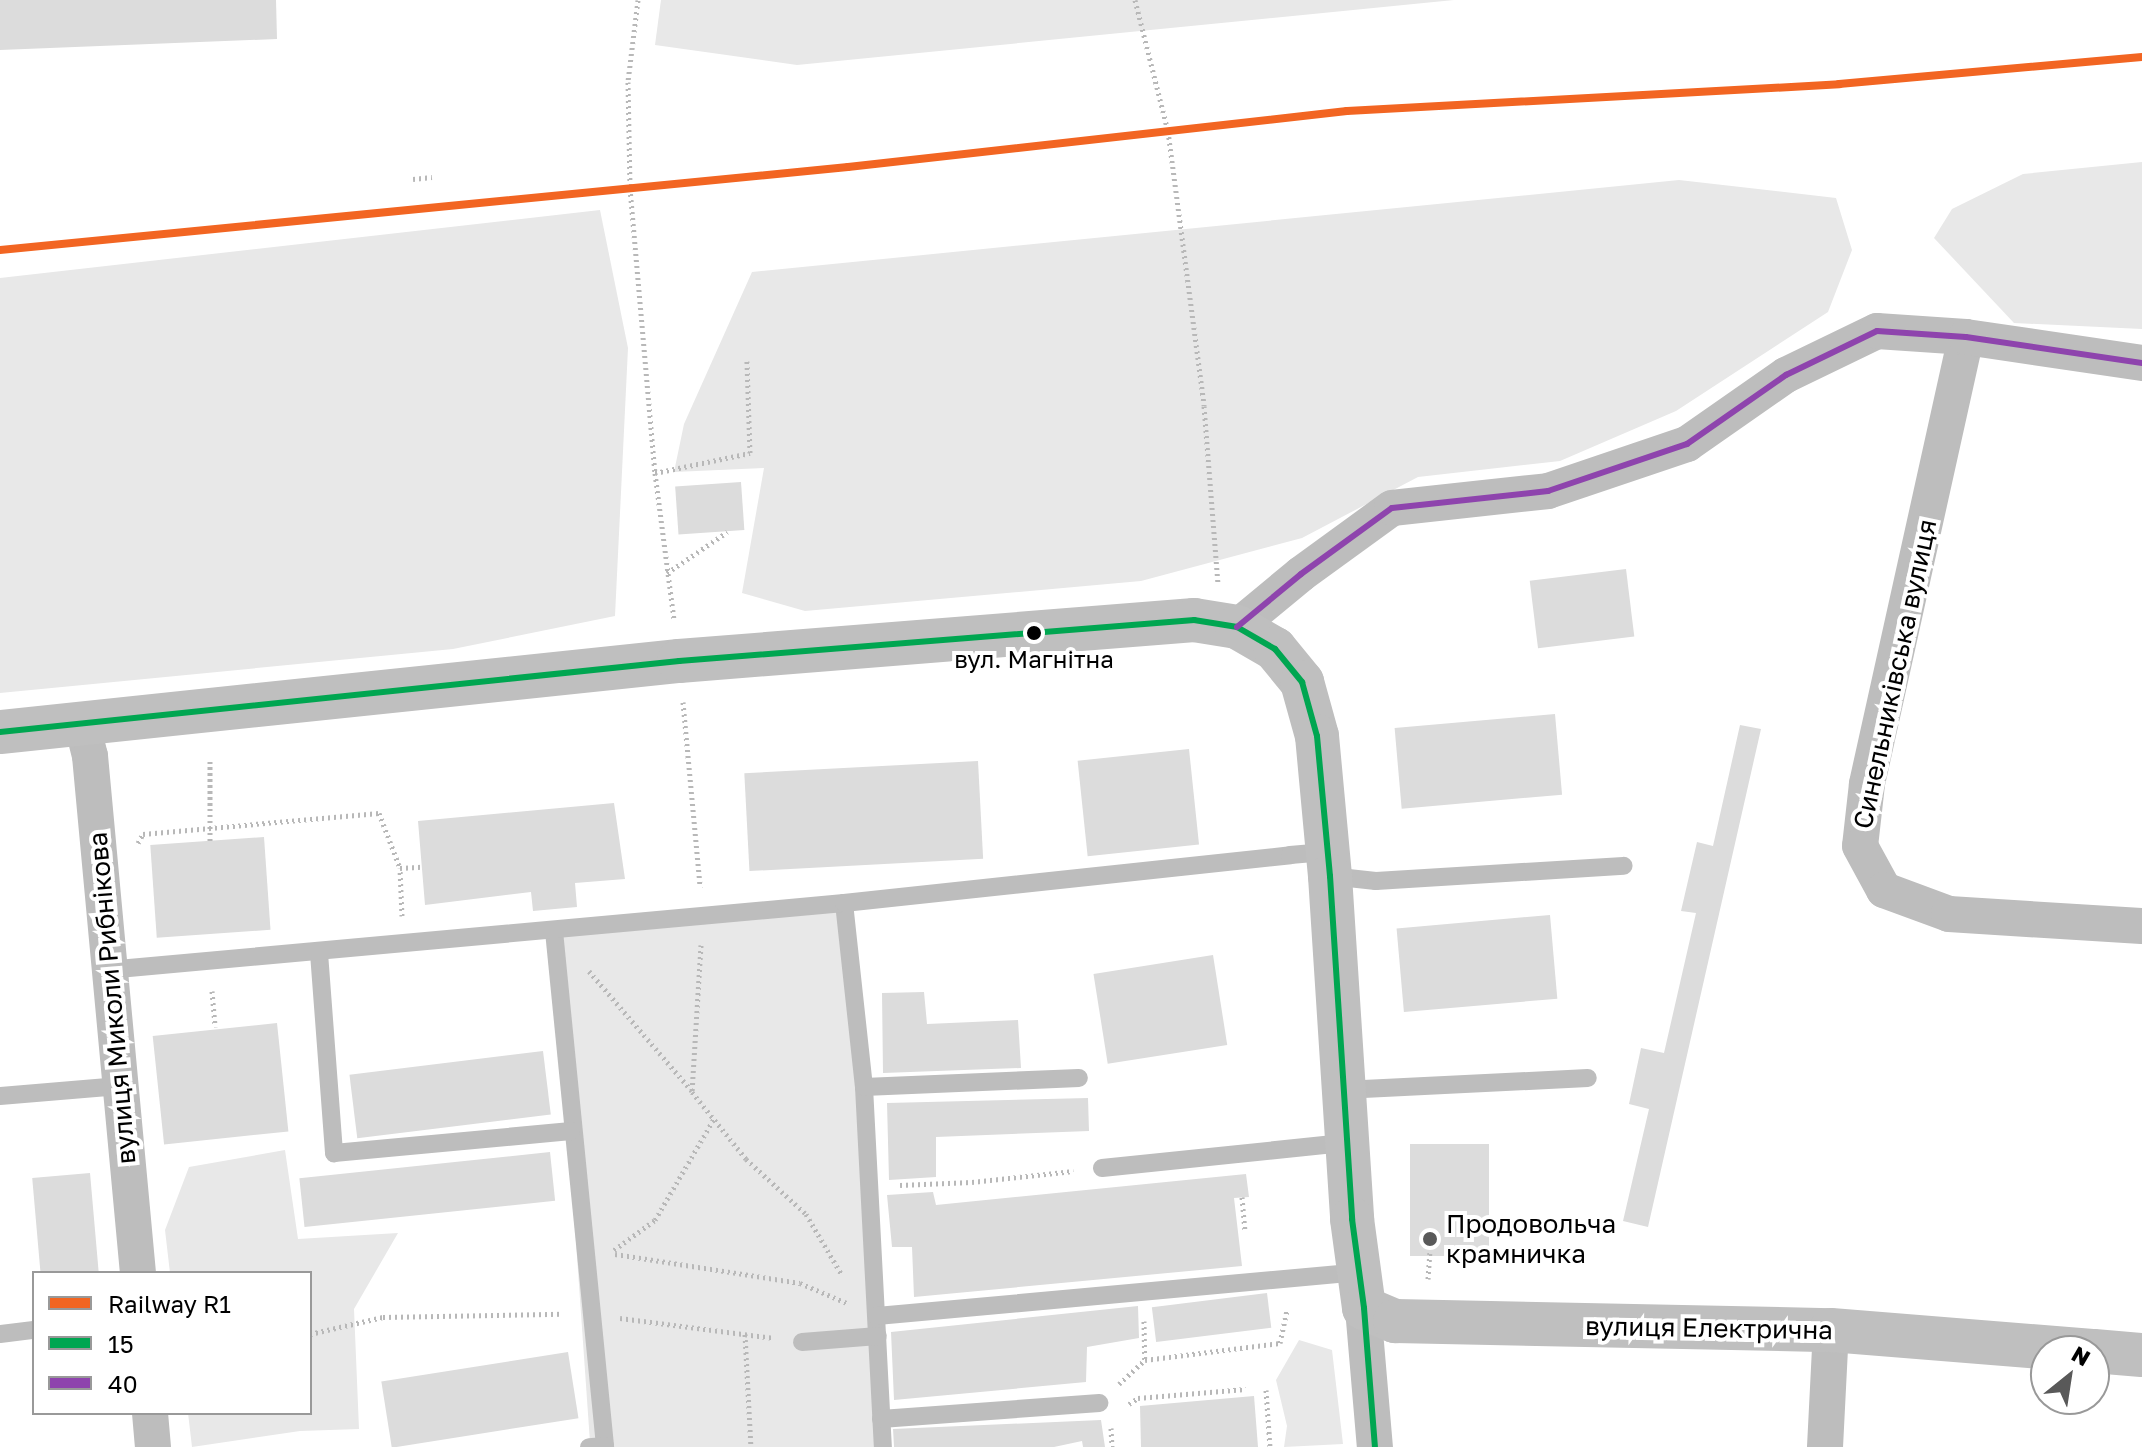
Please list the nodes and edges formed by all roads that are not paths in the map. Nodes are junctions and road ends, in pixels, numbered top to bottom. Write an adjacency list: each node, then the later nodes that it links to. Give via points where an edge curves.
1 (1966, 337): 2 (street); 3 (street, via 1877,331 1786,375 1687,444 1548,491 1392,508); 9 (street, Синельниківська вулиця, via 1867,784 1860,846 1884,890 1949,914)
2 (2142, 363)
3 (1237, 627): 4 (street, via 1194,620 679,661); 6 (street, via 1275,649 1302,682 1317,736)
4 (82, 724): 5 (street); 12 (street, вулиця Миколи Рибнікова, via 90,756)
5 (0, 732)
6 (1329, 864): 7 (lane, via 1376,881); 8 (lane); 17 (street)
7 (1624, 866)
8 (844, 903): 10 (lane); 16 (lane)
9 (2142, 926)
10 (554, 931): 11 (lane); 19 (lane)
11 (319, 953): 12 (lane); 19 (lane, via 334,1153)
12 (107, 970): 15 (street, вулиця Миколи Рибнікова)
13 (1079, 1078): 16 (lane)
14 (1588, 1078): 17 (lane)
15 (120, 1086): 18 (lane); 22 (street, вулиця Миколи Рибнікова)
16 (864, 1087): 24 (lane)
17 (1343, 1090): 20 (street)
18 (0, 1096)
19 (571, 1131): 37 (lane)
20 (1346, 1143): 21 (lane); 23 (street)
21 (1102, 1168)
22 (138, 1271)
23 (1361, 1290): 24 (lane); 26 (street, вулиця Електрична, via 1395,1321); 39 (street)
24 (877, 1316): 28 (lane)
25 (32, 1330): 27 (lane)
26 (1831, 1330): 30 (street, вулиця Електрична); 40 (street)
27 (0, 1334)
28 (878, 1336): 29 (lane); 35 (lane)
29 (802, 1342)
30 (2030, 1346)
31 (2110, 1352): 32 (street, вулиця Електрична)
32 (2142, 1355)
33 (1099, 1403): 35 (lane)
34 (150, 1415): 36 (street)
35 (881, 1419): 38 (lane)
36 (153, 1447)
37 (599, 1447)
38 (883, 1447)
39 (1375, 1447)
40 (1825, 1447)

